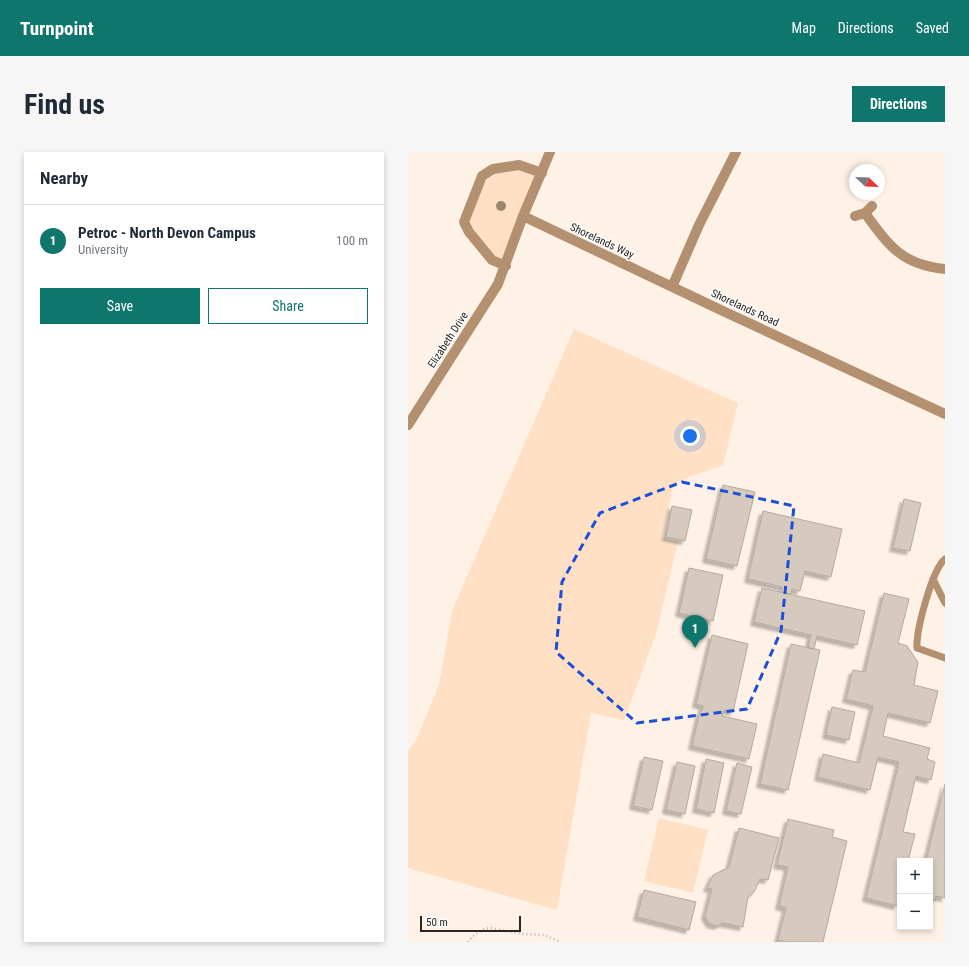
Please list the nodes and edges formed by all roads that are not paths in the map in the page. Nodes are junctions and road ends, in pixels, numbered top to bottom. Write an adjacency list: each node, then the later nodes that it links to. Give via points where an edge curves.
1 (550, 152): 3 (street, Elizabeth Drive)
2 (736, 152): 8 (street, via 699,225)
3 (542, 173): 5 (street, Elizabeth Drive); 6 (street, via 519,165 493,169 482,176 469,209 464,222 469,232 492,260)
4 (864, 212): 7 (street, via 881,236 903,257 914,263)
5 (523, 216): 6 (street, Elizabeth Drive); 8 (street, Shorelands Way)
6 (506, 266): 10 (street, Elizabeth Drive, via 498,284)
7 (945, 269)
8 (672, 287): 9 (street, Shorelands Road)
9 (945, 414)
10 (408, 425)
11 (945, 559): 12 (lane)
12 (933, 579): 13 (lane); 14 (lane, via 917,648)
13 (945, 603)
14 (945, 658)

